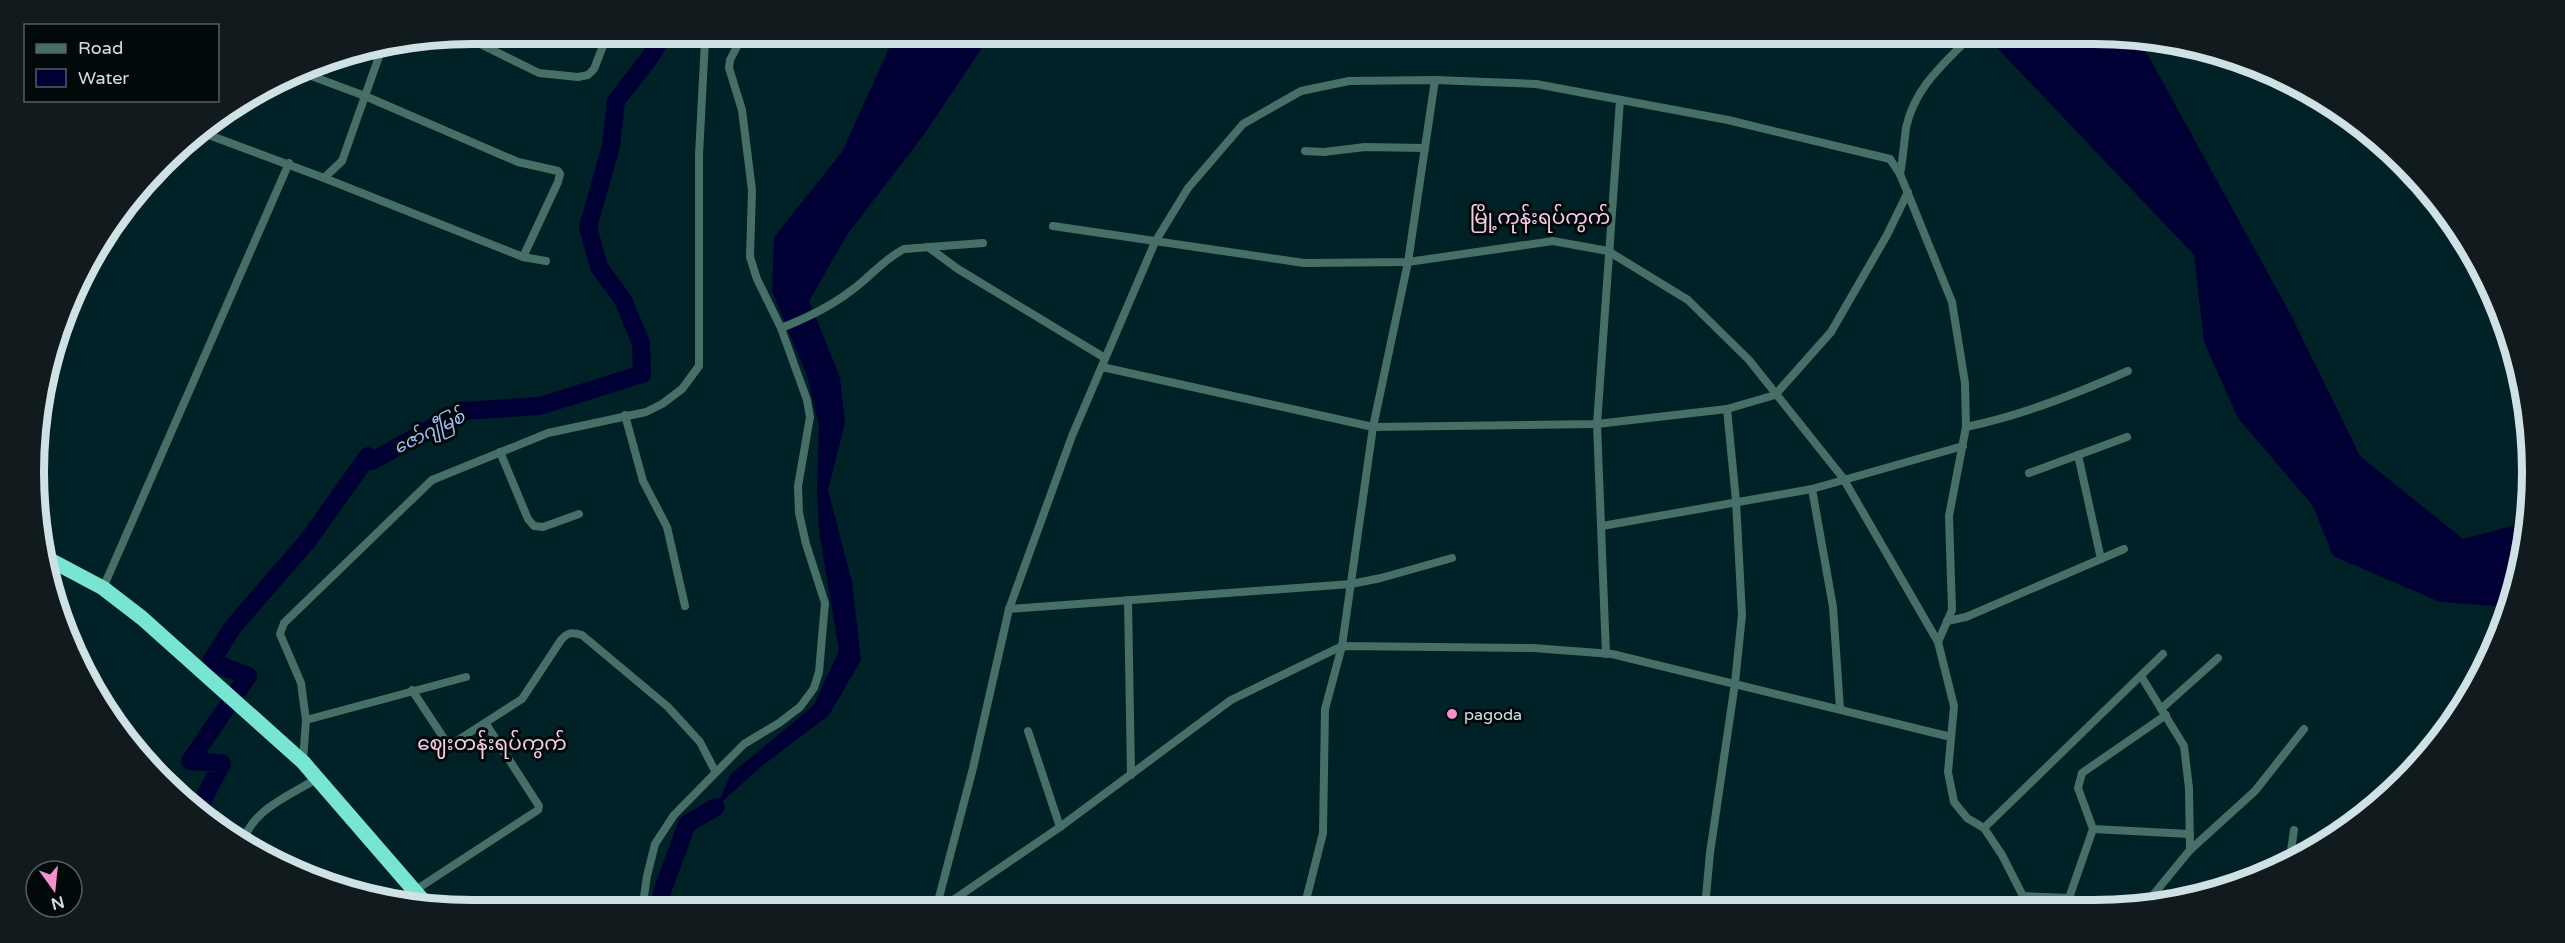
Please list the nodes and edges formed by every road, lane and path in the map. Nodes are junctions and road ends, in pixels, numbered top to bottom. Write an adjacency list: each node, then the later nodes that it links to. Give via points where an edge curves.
1 (480, 44): 2 (street, via 539,73 578,77 594,69)
2 (604, 44)
3 (705, 44): 31 (street, via 699,155 699,366 682,389 662,404 646,412)
4 (738, 44): 26 (street, via 729,68 742,110 752,190 750,257 757,279)
5 (1963, 44): 15 (street, via 1931,75 1918,94 1907,126)
6 (380, 54): 9 (street)
7 (310, 75): 9 (street)
8 (1435, 80): 10 (street, via 1536,84); 12 (street); 19 (street, via 1350,81 1301,91 1253,118 1243,124 1188,188)
9 (365, 96): 16 (street, via 342,161); 23 (street, via 518,162 558,171 558,182)
10 (1620, 100): 15 (street, via 1728,120 1890,159); 22 (street)
11 (208, 134): 14 (street)
12 (1425, 148): 13 (street); 25 (street)
13 (1305, 151)
14 (289, 163): 16 (street); 50 (street)
15 (1900, 174): 17 (street)
16 (324, 178): 23 (street)
17 (1908, 192): 29 (street, via 1831,332); 34 (street, via 1952,302 1965,383)
18 (1053, 226): 19 (street)
19 (1155, 242): 25 (street, via 1304,263); 27 (street)
20 (983, 243): 21 (street)
21 (928, 248): 26 (street, via 904,249 894,254 852,290 817,313); 27 (street)
22 (1608, 251): 25 (street, via 1553,241); 29 (street, via 1688,300 1749,360); 32 (street)
23 (524, 257): 24 (street)
24 (546, 261)
25 (1408, 262): 33 (street)
26 (783, 327): 72 (street, via 810,417 798,486 806,544 825,603 819,672 814,688 800,707 744,744)
27 (1103, 363): 33 (street); 53 (street)
28 (2128, 371): 34 (street, via 2064,399 2002,420)
29 (1775, 395): 30 (street); 40 (street)
30 (1727, 410): 32 (street); 42 (street)
31 (625, 415): 37 (street, via 548,433); 52 (street, via 643,481 667,527)
32 (1597, 424): 33 (street); 44 (street)
33 (1373, 426): 49 (street)
34 (1966, 427): 36 (street)
35 (2127, 437): 38 (street)
36 (1963, 446): 40 (street); 54 (street, via 1949,516 1952,610)
37 (500, 452): 43 (street, via 534,526 543,527); 66 (street, via 432,480 284,623 280,634 301,683)
38 (2078, 455): 39 (street); 47 (street)
39 (2029, 472)
40 (1843, 478): 41 (street); 55 (street)
41 (1812, 489): 42 (street); 64 (street, via 1833,607)
42 (1736, 501): 44 (street); 62 (street, via 1742,615)
43 (579, 514)
44 (1602, 526): 57 (street)
45 (2124, 549): 47 (street)
46 (1452, 558): 49 (street)
47 (2101, 559): 54 (street, via 1966,617)
48 (53, 562): 50 (highway)
49 (1351, 584): 51 (street); 56 (street)
50 (103, 588): 71 (highway)
51 (1128, 600): 53 (street); 73 (street)
52 (685, 606)
53 (1009, 609): 89 (street)
54 (1947, 621): 55 (street)
55 (1938, 642): 70 (street, via 1954,706)
56 (1342, 646): 57 (street, via 1533,648); 73 (street, via 1231,700); 91 (street, via 1325,709 1323,833)
57 (1606, 654): 62 (street)
58 (2163, 654): 60 (street)
59 (2218, 658): 65 (street)
60 (2141, 676): 65 (street); 76 (street)
61 (466, 677): 63 (street)
62 (1735, 683): 64 (street); 92 (street)
63 (412, 690): 66 (street); 67 (street, via 449,743)
64 (1840, 709): 70 (street)
65 (2163, 712): 77 (street, via 2082,773 2078,788); 79 (street, via 2184,746)
66 (306, 720): 71 (street)
67 (486, 724): 72 (street, via 522,699 561,640 573,632 668,707 700,742); 83 (street, via 539,806)
68 (2304, 729): 81 (street, via 2255,791)
69 (1028, 731): 75 (street)
70 (1951, 736): 76 (street, via 1948,772 1954,802 1967,818)
71 (303, 762): 74 (highway)
72 (715, 771): 88 (street, via 674,815 656,844)
73 (1131, 775): 75 (street)
74 (316, 778): 80 (street, via 256,817); 83 (highway)
75 (1059, 827): 90 (street)
76 (1984, 828): 86 (street)
77 (2093, 829): 79 (street); 87 (street)
78 (2294, 830): 82 (street)
79 (2190, 834): 81 (street)
80 (246, 835)
81 (2190, 850): 84 (street)
82 (2291, 851)
83 (414, 891): 85 (highway)
84 (2153, 895)
85 (419, 896)
86 (2023, 896): 87 (street); 93 (street)
87 (2069, 898): 94 (street)
88 (643, 900)
89 (940, 900)
90 (951, 900)
91 (1306, 900)
92 (1706, 900)
93 (2024, 900)
94 (2075, 900)

